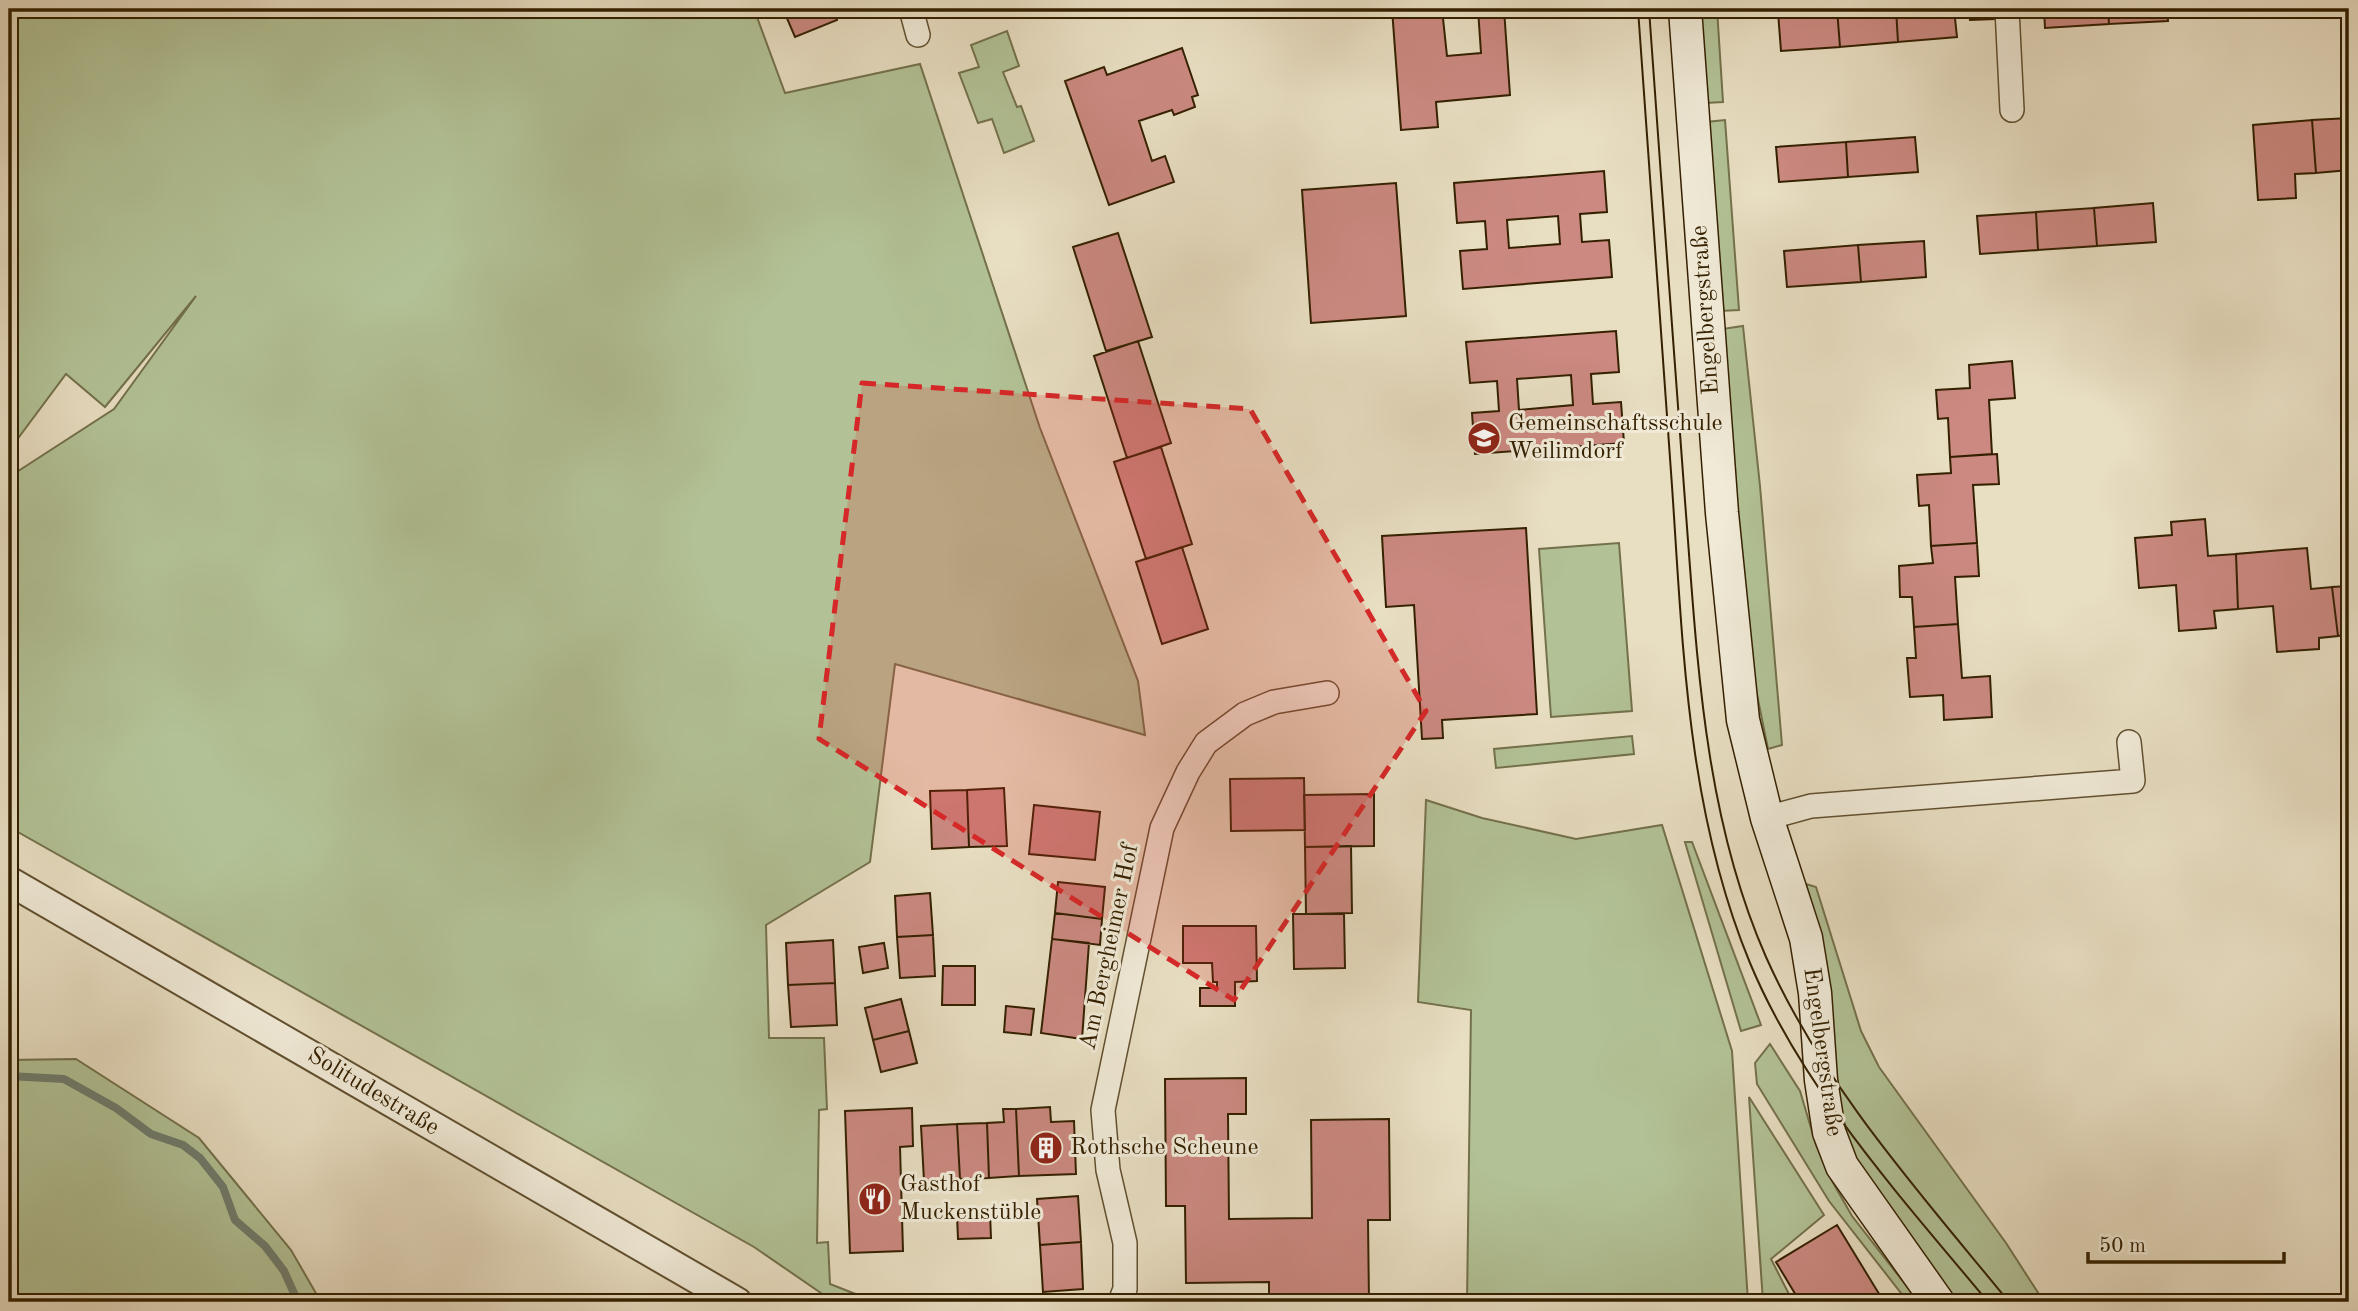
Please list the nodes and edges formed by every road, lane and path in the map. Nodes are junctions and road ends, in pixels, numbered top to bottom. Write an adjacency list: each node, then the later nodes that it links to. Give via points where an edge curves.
1 (911, 9): 4 (street)
2 (1685, 9): 8 (main road, Engelbergstraße, via 1735,663 1743,720)
3 (2007, 9): 5 (street)
4 (918, 35)
5 (2012, 110)
6 (1327, 693): 11 (street, Am Bergheimer Hof, via 1264,706 1206,743 1162,828 1103,1111 1108,1170 1125,1243 1125,1289)
7 (2129, 742): 8 (street, via 2133,781 1811,806)
8 (1768, 818): 12 (main road, Engelbergstraße, via 1806,938 1829,1132 1842,1166)
9 (9, 881): 10 (street, Solitudestraße)
10 (737, 1302)
11 (1120, 1302)
12 (1938, 1302)

